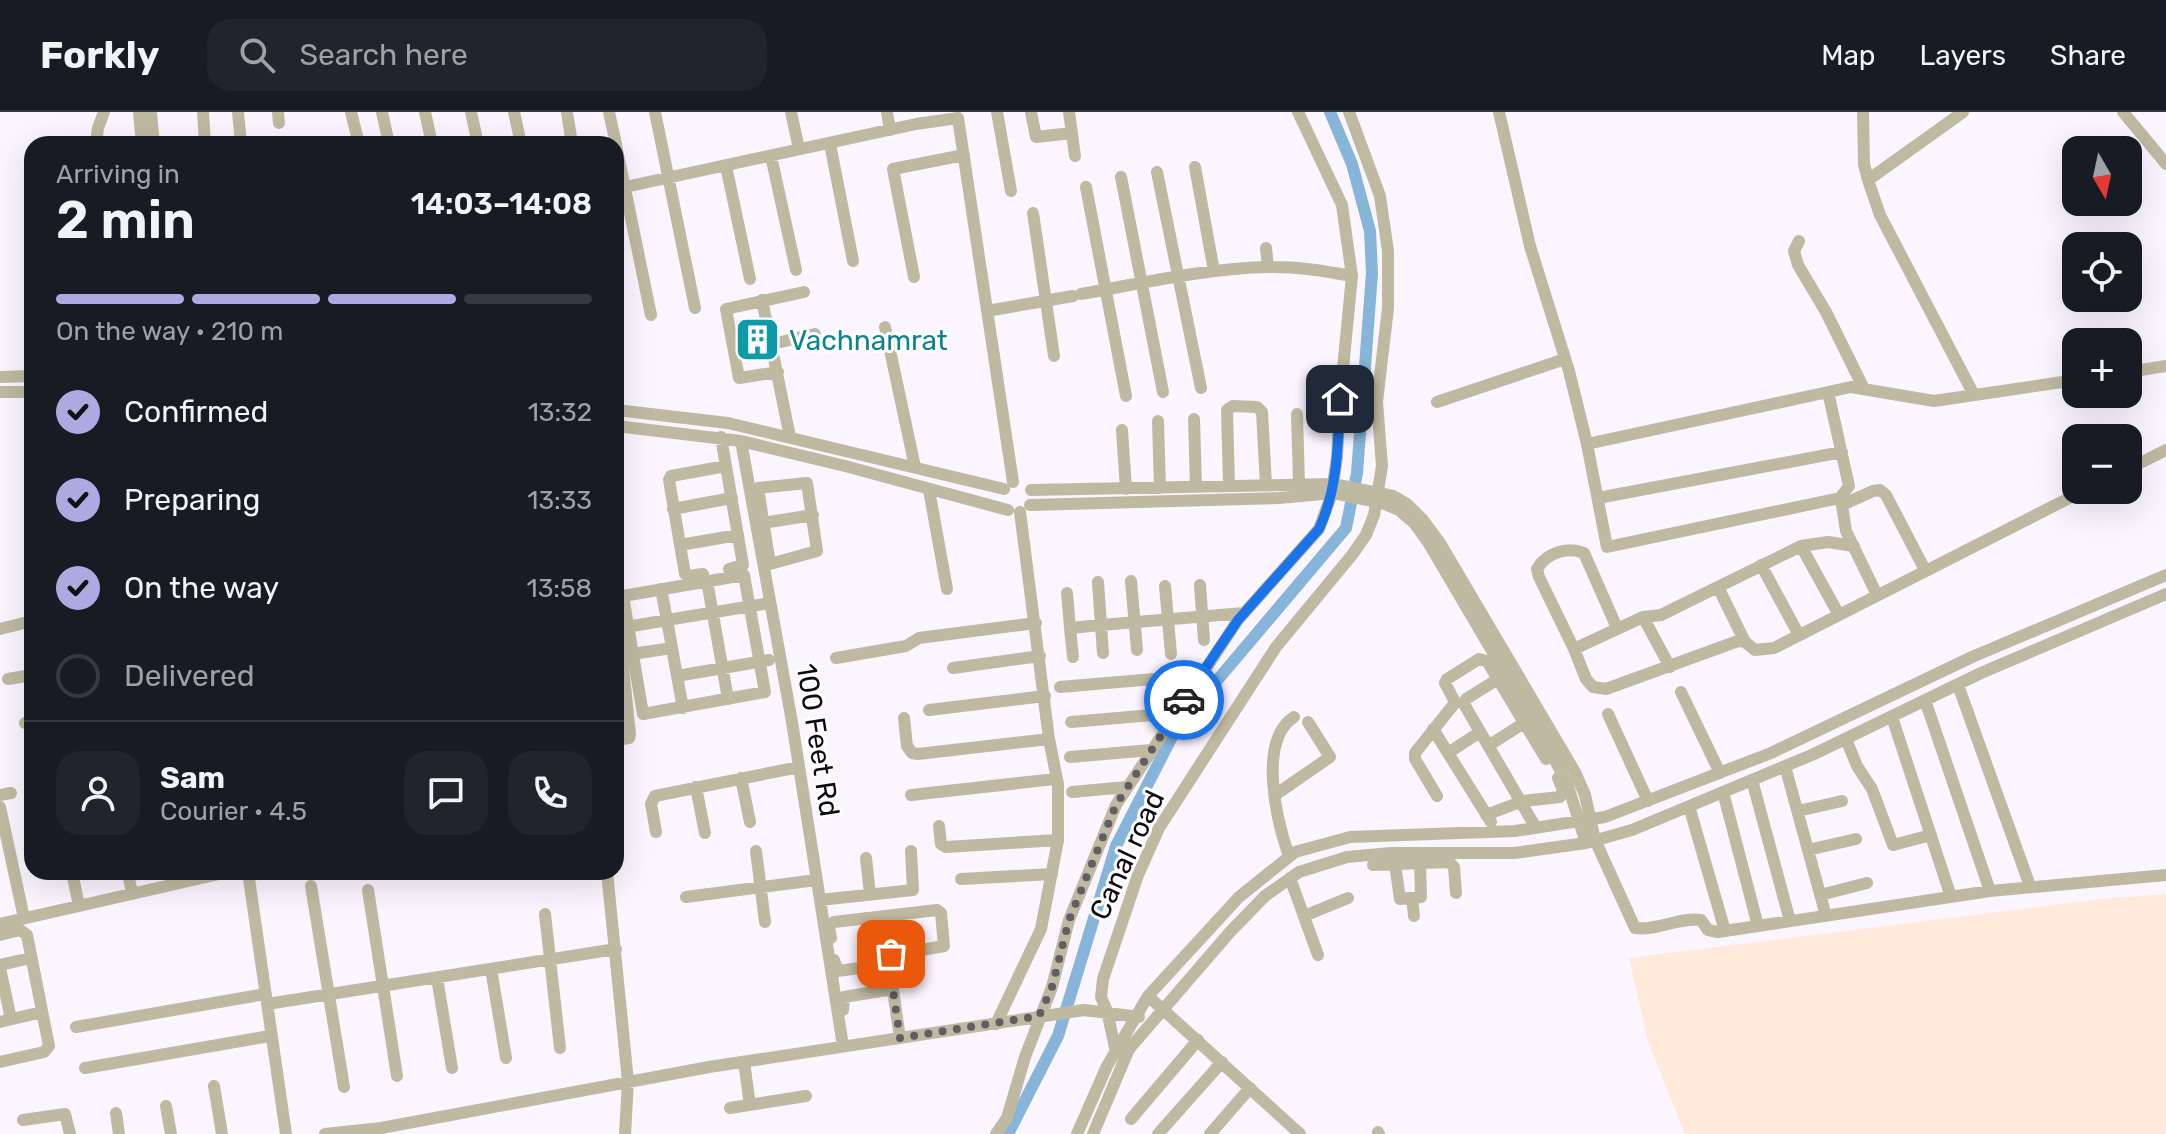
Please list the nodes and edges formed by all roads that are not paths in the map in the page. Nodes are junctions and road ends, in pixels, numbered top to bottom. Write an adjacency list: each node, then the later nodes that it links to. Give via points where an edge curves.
1 (104, 112): 29 (street)
2 (139, 112): 30 (street)
3 (151, 112): 31 (street)
4 (203, 112): 32 (street)
5 (238, 112): 33 (street)
6 (351, 112): 34 (street)
7 (382, 112): 35 (street)
8 (425, 112): 36 (street)
9 (471, 112): 37 (street)
10 (514, 112): 38 (street)
11 (567, 112): 39 (street)
12 (609, 112): 40 (street)
13 (655, 112): 51 (street)
14 (791, 112): 42 (street)
15 (887, 112): 27 (street)
16 (997, 112): 55 (street)
17 (1031, 112): 28 (street, via 1036,137)
18 (1069, 112): 28 (street)
19 (1298, 112): 65 (street, Canal road, via 1342,205)
20 (1349, 112): 122 (street, Canal road, via 1380,196 1388,251 1388,308 1377,402 1382,466)
21 (1499, 112): 80 (street, via 1530,246)
22 (1863, 112): 52 (street)
23 (1963, 112): 52 (street)
24 (2123, 112): 46 (street)
25 (960, 115): 26 (street); 43 (street)
26 (915, 118): 27 (street)
27 (890, 130): 41 (street)
28 (1072, 133): 45 (street)
29 (97, 136)
30 (146, 136)
31 (149, 136)
32 (204, 136)
33 (240, 136)
34 (357, 136)
35 (387, 136)
36 (430, 136)
37 (476, 136)
38 (519, 136)
39 (571, 136)
40 (614, 136)
41 (830, 144): 42 (street); 60 (street)
42 (799, 149): 44 (street)
43 (964, 155): 66 (street, via 893,169); 74 (street)
44 (771, 156): 47 (street); 62 (street)
45 (1075, 156)
46 (2166, 164)
47 (726, 166): 51 (street); 67 (street)
48 (1195, 167): 63 (street)
49 (1157, 172): 64 (street)
50 (1121, 177): 68 (street)
51 (668, 180): 54 (street); 73 (street)
52 (1868, 180): 93 (street, via 1880,215)
53 (1086, 187): 69 (street)
54 (624, 188)
55 (1011, 191)
56 (624, 205): 75 (street)
57 (1033, 213): 72 (street)
58 (1799, 241): 88 (street, via 1794,251 1798,265)
59 (1266, 248): 61 (street)
60 (853, 261)
61 (1268, 267): 63 (street); 65 (street)
62 (796, 270)
63 (1214, 271): 64 (street)
64 (1178, 276): 68 (street); 87 (street)
65 (1352, 276): 118 (street, Canal road)
66 (914, 277)
67 (750, 279)
68 (1140, 282): 69 (street); 91 (street)
69 (1105, 290): 72 (street); 94 (street)
70 (804, 292): 71 (street)
71 (762, 300): 78 (street); 83 (street, via 726,309 738,376)
72 (1047, 301): 74 (street); 79 (street)
73 (695, 308)
74 (987, 311): 112 (street)
75 (651, 315)
76 (885, 327): 110 (street)
77 (815, 334): 78 (street)
78 (772, 344): 83 (street)
79 (1054, 356)
80 (1565, 359): 95 (street); 105 (street)
81 (2166, 366): 82 (street)
82 (2142, 370)
83 (778, 372): 103 (street)
84 (24, 376): 85 (street)
85 (0, 377)
86 (2062, 382): 93 (street)
87 (1201, 388)
88 (1864, 389): 92 (street); 93 (street, via 1934,401)
89 (0, 392): 90 (street)
90 (24, 392)
91 (1163, 392)
92 (1828, 392): 105 (street); 107 (street)
93 (1974, 395)
94 (1126, 396)
95 (1437, 402)
96 (624, 411): 103 (street, via 728,423)
97 (1297, 414): 111 (street)
98 (1194, 419): 115 (street)
99 (1158, 421): 116 (street)
100 (624, 427): 102 (street)
101 (1122, 430): 117 (street)
102 (721, 437): 104 (street); 109 (street)
103 (790, 437): 110 (street)
104 (741, 441): 119 (street); 129 (street, 100 Feet Rd)
105 (1587, 444): 123 (street)
106 (2166, 450): 108 (street)
107 (1842, 452): 123 (street); 124 (street, via 1849,486)
108 (2142, 462)
109 (726, 466): 121 (street); 126 (street, via 671,476)
110 (915, 467): 112 (street)
111 (1299, 484): 113 (street); 118 (street)
112 (1008, 485): 120 (street, via 1024,483); 127 (street, via 1002,502)
113 (1266, 485): 114 (street); 114 (street, via 1262,412 1233,406 1227,410)
114 (1229, 486): 115 (street)
115 (1196, 487): 116 (street)
116 (1160, 488): 117 (street)
117 (1126, 489): 120 (street)
118 (1333, 489): 122 (street); 127 (street, via 1279,498); 154 (street, Canal road, via 1319,529)
119 (929, 490): 127 (street); 146 (street)
120 (1031, 490): 127 (street)
121 (732, 498): 126 (street); 130 (street)
122 (1376, 498): 237 (street, via 1399,510 1428,542); 309 (street, Canal road, via 1366,535 1276,647 1159,828 1103,979 1101,997)
123 (1598, 498): 134 (street)
124 (1841, 502): 133 (street); 134 (street); 137 (street, via 1880,490)
125 (2062, 502): 137 (street)
126 (673, 509): 131 (street)
127 (1019, 509): 162 (street)
128 (813, 515): 129 (street); 129 (street, via 807,483 761,486); 129 (street, via 817,551 771,564)
129 (759, 524): 151 (street, 100 Feet Rd)
130 (738, 535): 131 (street); 131 (street, via 742,567 715,572 686,576)
131 (680, 545)
132 (1801, 546): 133 (street); 136 (street); 155 (street)
133 (1854, 546): 150 (street)
134 (1607, 547): 135 (street)
135 (1584, 553): 165 (street); 173 (street, via 1566,549 1537,569)
136 (1761, 565): 144 (street); 168 (street)
137 (1925, 570): 150 (street)
138 (2166, 575): 219 (street)
139 (707, 581): 145 (street); 152 (street, via 744,575); 153 (street)
140 (1131, 581): 160 (street)
141 (1098, 582): 163 (street)
142 (1200, 585): 156 (street)
143 (1165, 586): 158 (street)
144 (1718, 587): 157 (street, via 1661,615); 171 (street)
145 (661, 589): 149 (street); 159 (street)
146 (947, 589)
147 (1067, 593): 164 (street)
148 (2166, 594): 191 (street)
149 (624, 595)
150 (1877, 595): 155 (street)
151 (770, 603): 152 (street); 180 (street, 100 Feet Rd)
152 (751, 606): 153 (street); 182 (street)
153 (712, 612): 159 (street); 184 (street)
154 (1244, 613): 156 (street); 186 (street, Canal road)
155 (1839, 615): 168 (street)
156 (1202, 616): 158 (street); 170 (street)
157 (1643, 617): 165 (street); 183 (street)
158 (1168, 619): 160 (street); 177 (street)
159 (667, 620): 167 (street); 172 (street)
160 (1134, 622): 163 (street); 174 (street)
161 (24, 623): 166 (street)
162 (1036, 623): 178 (street); 181 (street, via 919,638 906,646)
163 (1101, 625): 164 (street); 175 (street)
164 (1070, 628): 179 (street)
165 (1617, 628): 173 (street)
166 (0, 629)
167 (624, 629)
168 (1799, 635): 171 (street, via 1764,651)
169 (624, 637): 176 (street)
170 (1204, 640)
171 (1745, 642): 183 (street)
172 (672, 648): 176 (street); 188 (street)
173 (1574, 649): 183 (street, via 1593,687 1619,686)
174 (1137, 650)
175 (1103, 653)
176 (632, 654): 198 (street, via 643,714)
177 (1171, 654)
178 (1040, 656): 185 (street); 194 (street)
179 (1073, 657)
180 (780, 658): 182 (street); 218 (street, 100 Feet Rd)
181 (836, 658)
182 (761, 661): 184 (street); 195 (street, via 765,692)
183 (1670, 667)
184 (723, 668): 188 (street); 195 (street)
185 (953, 668)
186 (1201, 675): 192 (street); 200 (street, Canal road)
187 (24, 676): 189 (street)
188 (677, 676): 198 (street)
189 (8, 679)
190 (1498, 679): 207 (street); 208 (street, via 1484,659 1447,679 1454,704); 209 (street, via 1464,704)
191 (1958, 685): 196 (street); 268 (street)
192 (1060, 687)
193 (1681, 692): 219 (street)
194 (1045, 696): 199 (street); 211 (street)
195 (728, 699): 198 (street)
196 (1925, 700): 203 (street); 271 (street)
197 (624, 705): 210 (street, via 630,734)
198 (683, 708)
199 (929, 710)
200 (1176, 713): 205 (street); 214 (street, Canal road)
201 (1608, 714): 231 (street)
202 (1294, 717): 228 (street, via 1278,734)
203 (1892, 717): 212 (street); 244 (street)
204 (904, 718): 211 (street, via 907,746 918,754)
205 (1071, 722)
206 (1308, 722): 228 (street, via 1330,757)
207 (1524, 723): 213 (street); 230 (street, via 1563,790 1554,799)
208 (1433, 729): 215 (street); 229 (street, via 1414,755)
209 (1480, 732): 213 (street); 215 (street)
210 (624, 739)
211 (1049, 739): 221 (street)
212 (1846, 739): 217 (street); 244 (street, via 1893,845)
213 (1488, 746): 230 (street)
214 (1151, 750): 216 (street); 224 (street, Canal road)
215 (1448, 753): 236 (street)
216 (1070, 757)
217 (1785, 766): 222 (street); 235 (street)
218 (799, 767): 220 (street); 265 (street, 100 Feet Rd)
219 (1720, 773): 231 (street)
220 (741, 778): 223 (street); 238 (street)
221 (1055, 779): 227 (street); 246 (street)
222 (1752, 780): 226 (street); 288 (street)
223 (696, 787): 241 (street, via 653,797); 243 (street)
224 (1127, 787): 225 (street); 313 (street, Canal road, via 1069,920)
225 (1072, 792)
226 (1723, 792): 233 (street); 291 (street)
227 (911, 795)
228 (1275, 795): 251 (street)
229 (1437, 796)
230 (1523, 801): 236 (street); 240 (street)
231 (1648, 801): 237 (street)
232 (1842, 801): 235 (street)
233 (1689, 806): 247 (street); 292 (street)
234 (0, 807): 286 (street)
235 (1798, 811): 248 (street)
236 (1486, 815): 242 (street)
237 (1585, 820): 240 (street); 247 (street)
238 (750, 822)
239 (939, 826): 246 (street, via 946,847)
240 (1536, 828): 242 (street)
241 (656, 832)
242 (1496, 832): 251 (street, via 1350,837)
243 (705, 833)
244 (1931, 835): 277 (street)
245 (1856, 839): 248 (street)
246 (1058, 840): 256 (street)
247 (1590, 842): 253 (street); 292 (street, via 1635,928 1650,930 1690,919 1701,920 1708,930)
248 (1808, 850): 275 (street)
249 (756, 851): 269 (street)
250 (911, 851): 274 (street, via 913,890)
251 (1289, 856): 306 (street, via 1239,897)
252 (866, 858): 274 (street)
253 (1412, 860): 254 (street); 258 (street, via 1347,857); 272 (street, via 1451,864); 279 (street, via 1422,895)
254 (1395, 864): 255 (street); 279 (street, via 1398,898)
255 (1373, 865)
256 (1052, 874): 259 (street); 315 (street, via 1041,929)
257 (2166, 875): 268 (street)
258 (1290, 878): 283 (street); 308 (street, via 1265,896)
259 (961, 879)
260 (74, 880): 281 (street)
261 (129, 880): 273 (street)
262 (175, 880): 273 (street)
263 (249, 880): 307 (street)
264 (608, 880): 294 (street)
265 (816, 880): 269 (street); 280 (street, 100 Feet Rd)
266 (1867, 883): 275 (street)
267 (311, 886): 305 (street)
268 (2030, 886): 271 (street)
269 (761, 887): 276 (street); 289 (street)
270 (368, 890): 303 (street)
271 (1990, 891): 277 (street)
272 (1456, 893)
273 (132, 894): 281 (street)
274 (870, 894): 280 (street)
275 (1820, 895): 285 (street)
276 (686, 897)
277 (1951, 897): 285 (street)
278 (1348, 898): 283 (street)
279 (1412, 898): 284 (street)
280 (820, 900): 321 (street, 100 Feet Rd)
281 (79, 906): 286 (street)
282 (545, 914): 297 (street)
283 (1304, 916): 295 (street)
284 (1414, 916)
285 (1826, 916): 288 (street)
286 (24, 918): 290 (street)
287 (866, 918): 298 (street, via 941,913 944,946 891,954); 299 (street); 299 (street, via 829,926 835,968)
288 (1790, 921): 291 (street)
289 (765, 922)
290 (0, 924)
291 (1758, 926): 292 (street)
292 (1725, 931)
293 (0, 935): 296 (street, via 25,932)
294 (616, 949): 297 (street); 331 (street)
295 (1318, 955)
296 (31, 958): 300 (street); 310 (street)
297 (549, 960): 301 (street); 322 (street)
298 (889, 964): 299 (street); 304 (street)
299 (873, 966)
300 (0, 967): 314 (street)
301 (491, 969): 302 (street); 324 (street)
302 (437, 978): 303 (street); 329 (street)
303 (382, 987): 305 (street); 330 (street)
304 (893, 989): 311 (street, via 844,997); 319 (street)
305 (328, 995): 307 (street); 333 (street)
306 (1148, 996): 308 (street); 312 (street)
307 (266, 999): 317 (street); 318 (street)
308 (1163, 1009): 316 (street); 320 (street)
309 (1107, 1011): 312 (street); 313 (street); 323 (street, Canal road)
310 (42, 1012): 314 (street); 325 (street, via 48,1049)
311 (844, 1014)
312 (1135, 1014): 316 (street); 323 (street)
313 (1042, 1016): 315 (street); 350 (street, Canal road, via 1007,1118)
314 (5, 1020)
315 (996, 1024): 319 (street)
316 (1150, 1024): 352 (street, via 1122,1060)
317 (76, 1027)
318 (270, 1036): 328 (street); 347 (street)
319 (900, 1038): 321 (street)
320 (1198, 1040): 327 (street); 340 (street)
321 (843, 1046): 326 (street)
322 (560, 1048)
323 (1116, 1052): 351 (street)
324 (506, 1058)
325 (0, 1062)
326 (744, 1062): 331 (street); 336 (street)
327 (1222, 1062): 334 (street); 353 (street)
328 (85, 1068)
329 (452, 1068)
330 (397, 1076)
331 (628, 1081): 342 (street); 349 (street)
332 (214, 1086): 346 (street)
333 (344, 1087)
334 (1250, 1088): 354 (street); 355 (street)
335 (806, 1096): 336 (street)
336 (750, 1105): 338 (street)
337 (166, 1106): 345 (street)
338 (730, 1108)
339 (116, 1113): 344 (street)
340 (1131, 1119)
341 (23, 1120): 343 (street, via 65,1114)
342 (416, 1128): 348 (street)
343 (70, 1134)
344 (119, 1134)
345 (171, 1134)
346 (222, 1134)
347 (286, 1134)
348 (325, 1134)
349 (625, 1134)
350 (996, 1134)
351 (1077, 1134)
352 (1093, 1134)
353 (1158, 1134)
354 (1210, 1134)
355 (1300, 1134)

